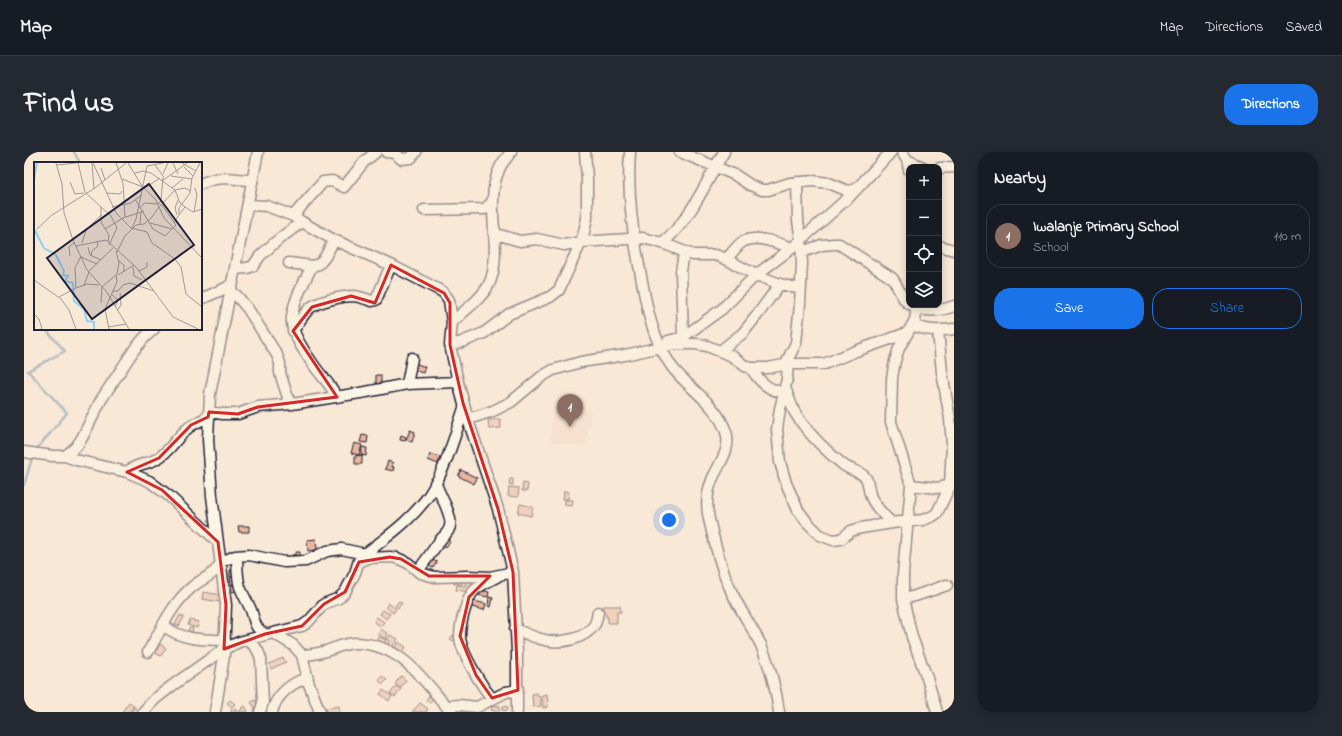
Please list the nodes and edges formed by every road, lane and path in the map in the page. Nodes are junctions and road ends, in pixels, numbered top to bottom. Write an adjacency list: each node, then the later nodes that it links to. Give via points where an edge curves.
1 (258, 152): 14 (street)
2 (376, 152): 21 (street, via 364,162 344,187 332,181 322,182)
3 (386, 152): 4 (street, via 395,154 401,160 411,158)
4 (416, 152)
5 (510, 152): 18 (street, via 498,170)
6 (585, 152): 27 (street, via 587,218)
7 (630, 152): 24 (street)
8 (680, 152): 11 (street)
9 (724, 152): 11 (street)
10 (890, 152): 17 (street)
11 (715, 167): 15 (street, via 762,190); 28 (street, via 697,201 669,238)
12 (954, 167): 13 (street)
13 (942, 168)
14 (252, 179): 16 (street, via 220,178); 19 (street)
15 (798, 182): 17 (street, via 821,181 848,191); 26 (street, via 798,221)
16 (202, 183)
17 (857, 189): 26 (street)
18 (493, 201): 20 (street, via 485,209); 23 (street)
19 (248, 205): 21 (street, via 267,206); 38 (street)
20 (424, 210)
21 (293, 216): 22 (street)
22 (302, 222): 25 (street); 38 (street, via 279,239 252,266)
23 (494, 227): 27 (street, via 496,234 520,241 537,240 564,245); 48 (street, via 494,263 489,283 474,303)
24 (633, 238): 27 (street); 28 (street); 56 (street, via 649,319)
25 (334, 240): 36 (street); 37 (street, via 321,262)
26 (801, 240): 30 (street); 33 (street)
27 (581, 242): 55 (street, via 557,293 509,314 484,333)
28 (662, 243): 32 (street)
29 (942, 247): 31 (street)
30 (792, 248): 34 (street, via 758,239 746,241 728,258); 39 (street)
31 (954, 250)
32 (684, 252): 34 (street); 54 (street, via 680,271)
33 (802, 252): 42 (street); 44 (street, via 830,244 842,245 892,278)
34 (724, 258): 39 (street)
35 (288, 263): 37 (street)
36 (391, 265): 48 (street, via 444,293 450,303); 52 (street, via 376,300 351,296 316,304 309,309)
37 (312, 266): 52 (street, via 293,312)
38 (235, 269): 41 (street)
39 (756, 275): 40 (street); 54 (street, via 722,309)
40 (780, 284): 42 (street); 57 (street, via 743,333)
41 (232, 287): 43 (street); 66 (street, via 277,355 281,378); 68 (street, via 215,366)
42 (801, 289): 59 (street, via 796,343)
43 (202, 299)
44 (906, 300)
45 (954, 306): 47 (street, via 929,311)
46 (913, 308): 49 (street, via 915,320)
47 (921, 308)
48 (452, 322): 55 (street)
49 (910, 329): 53 (street); 59 (street, via 824,364); 74 (street, via 895,361 891,405 895,435)
50 (954, 329): 53 (street)
51 (153, 330): 71 (street, via 134,350 101,400 82,438)
52 (294, 331): 65 (street, via 313,364)
53 (938, 331): 64 (street, via 942,372)
54 (683, 337): 56 (street)
55 (450, 345): 61 (street)
56 (659, 346): 57 (street, via 696,344); 69 (street, via 553,370 511,402); 105 (street, via 673,367 716,413 726,431 726,450 711,481 707,499 709,518 729,587 767,660)
57 (720, 351): 60 (street)
58 (412, 358): 62 (street)
59 (788, 364): 60 (street); 63 (street)
60 (751, 368): 63 (street, via 756,378 766,385 782,392)
61 (458, 382): 62 (street); 67 (street)
62 (407, 384): 65 (street)
63 (786, 388): 77 (street, via 793,409 803,423 840,463 865,477 871,497); 77 (street, via 778,417 780,462 792,497 807,522 820,534 835,540 861,528)
64 (950, 392): 75 (street)
65 (337, 397): 66 (street)
66 (290, 404): 68 (street, via 258,407 238,414)
67 (464, 408): 69 (street); 73 (street)
68 (208, 414): 72 (street, via 181,433 159,458 131,468); 78 (street, via 212,496)
69 (468, 419): 83 (street, via 498,509)
70 (24, 452): 71 (street)
71 (65, 456): 72 (street)
72 (127, 472): 78 (street, via 162,490)
73 (436, 483): 80 (street, via 424,502 403,524); 82 (street, via 450,515 450,526)
74 (911, 485): 75 (street, via 937,488); 76 (street)
75 (952, 486): 76 (street, via 937,513 923,520)
76 (907, 521): 77 (street); 86 (street)
77 (892, 523)
78 (218, 542): 81 (street)
79 (237, 556): 80 (street, via 249,554 284,562 306,561 327,551 349,549); 81 (street); 90 (street, via 240,588 252,612 254,624 261,632)
80 (360, 557): 82 (street, via 397,558); 90 (street, via 345,592 339,598 324,604 302,626)
81 (221, 562): 88 (street, via 218,569 193,586 176,602); 92 (street, via 226,605)
82 (418, 571): 84 (street, via 435,577)
83 (513, 572): 84 (street); 89 (street)
84 (498, 576): 97 (street, via 472,592 460,636 476,675)
85 (947, 585): 86 (street)
86 (904, 599): 106 (street, via 912,637)
87 (598, 612): 89 (street, via 596,623 591,630 576,638 546,640)
88 (164, 625): 92 (street, via 179,635); 93 (street)
89 (515, 629): 96 (street)
90 (269, 633): 91 (street); 94 (street, via 293,645)
91 (247, 640): 92 (street); 101 (street, via 256,647 262,659 263,704)
92 (224, 644): 99 (street, via 155,699); 100 (street)
93 (148, 652)
94 (302, 655): 95 (street); 98 (street, via 356,643 385,648 406,661)
95 (307, 678): 102 (street, via 281,694); 103 (street)
96 (518, 690): 97 (street); 104 (street)
97 (492, 698): 98 (street, via 477,707 459,705)
98 (449, 709)
99 (143, 712)
100 (215, 712)
101 (260, 712)
102 (272, 712)
103 (320, 712)
104 (517, 712)
105 (779, 712)
106 (937, 712)

